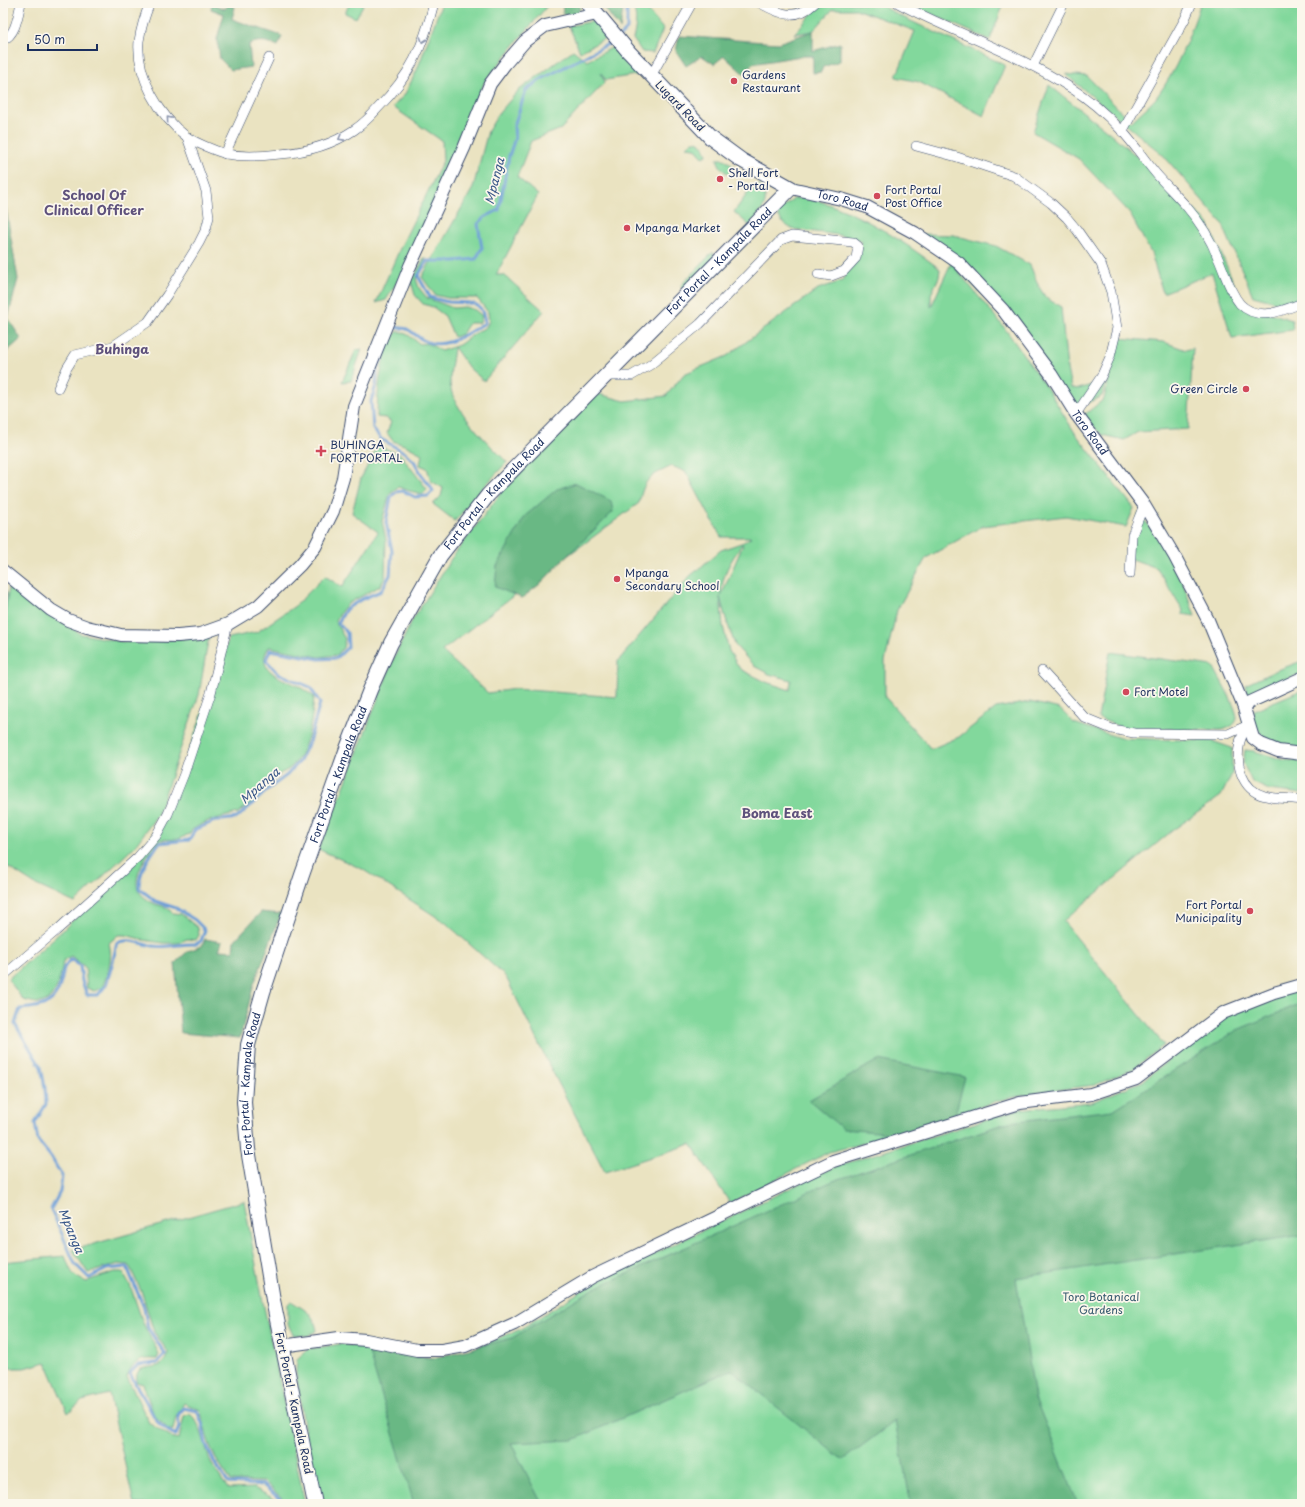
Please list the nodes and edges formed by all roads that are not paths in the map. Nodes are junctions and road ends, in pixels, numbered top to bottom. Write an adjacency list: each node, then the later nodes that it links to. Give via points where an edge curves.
1 (21, 3): 12 (street, via 14,27)
2 (150, 3): 17 (street, one-way to 2, via 160,108 146,81 139,41)
3 (434, 3): 19 (street, one-way to 19, via 422,45 404,78 386,100 354,130 333,142 301,152 263,156)
4 (588, 3): 11 (highway, Lugard Road)
5 (692, 3): 15 (street)
6 (760, 3): 7 (street, via 775,11 792,15 807,10)
7 (815, 3)
8 (898, 3): 14 (street)
9 (1064, 3): 14 (street)
10 (1192, 3): 16 (street)
11 (597, 14): 15 (highway, Lugard Road); 29 (main road, via 545,26 516,50 490,84 410,266 354,406 343,478 325,529 315,547 300,565 258,606)
12 (3, 40)
13 (269, 58): 19 (street)
14 (1033, 66): 16 (street, via 1072,88 1101,110)
15 (652, 76): 20 (highway, Lugard Road, via 711,138 741,160)
16 (1122, 132): 22 (street, via 1188,208 1218,256 1237,300 1244,308 1263,314 1275,313)
17 (187, 137): 19 (street); 24 (street, via 206,191 209,217 199,243 148,322 114,346 76,355)
18 (916, 146): 25 (street, via 957,156 1014,176 1067,218 1101,264 1111,292 1117,328 1110,357 1101,377)
19 (225, 154)
20 (791, 188): 23 (highway, Fort Portal - Kampala Road); 25 (main road, Toro Road, via 866,207 915,233 959,263 1003,310 1051,374)
21 (818, 274): 23 (street, via 831,276 844,271 856,258 858,246 853,242 792,236 781,240 700,324 650,366 631,376)
22 (1302, 303)
23 (605, 376): 38 (highway, Fort Portal - Kampala Road, via 488,495 440,556 414,601 391,643 370,690 302,875 263,992 248,1045 244,1102 248,1149)
24 (58, 388)
25 (1076, 414): 26 (main road, Toro Road)
26 (1144, 506): 28 (street, via 1132,535); 32 (main road, Toro Road, via 1175,557 1208,620)
27 (3, 571): 29 (main road, via 51,610 68,620 120,635 200,634)
28 (1130, 574)
29 (228, 624): 36 (street, via 212,693 184,774 156,836 138,857)
30 (1042, 670): 33 (street, via 1084,718 1112,729 1134,733 1228,734)
31 (1302, 678): 32 (main road)
32 (1243, 705): 33 (main road, Toro Road)
33 (1248, 725): 34 (main road, Toro Road, via 1253,738 1261,744 1278,751); 35 (street, via 1240,741 1239,760 1241,773 1248,786 1264,796)
34 (1302, 754)
35 (1302, 800)
36 (3, 976)
37 (1302, 985): 38 (main road, via 1223,1014 1136,1079 1091,1094 1020,1103 833,1161 592,1277 514,1324 465,1346 442,1350 417,1350 366,1340 340,1338)
38 (282, 1346): 39 (highway, Fort Portal - Kampala Road)
39 (315, 1504)

